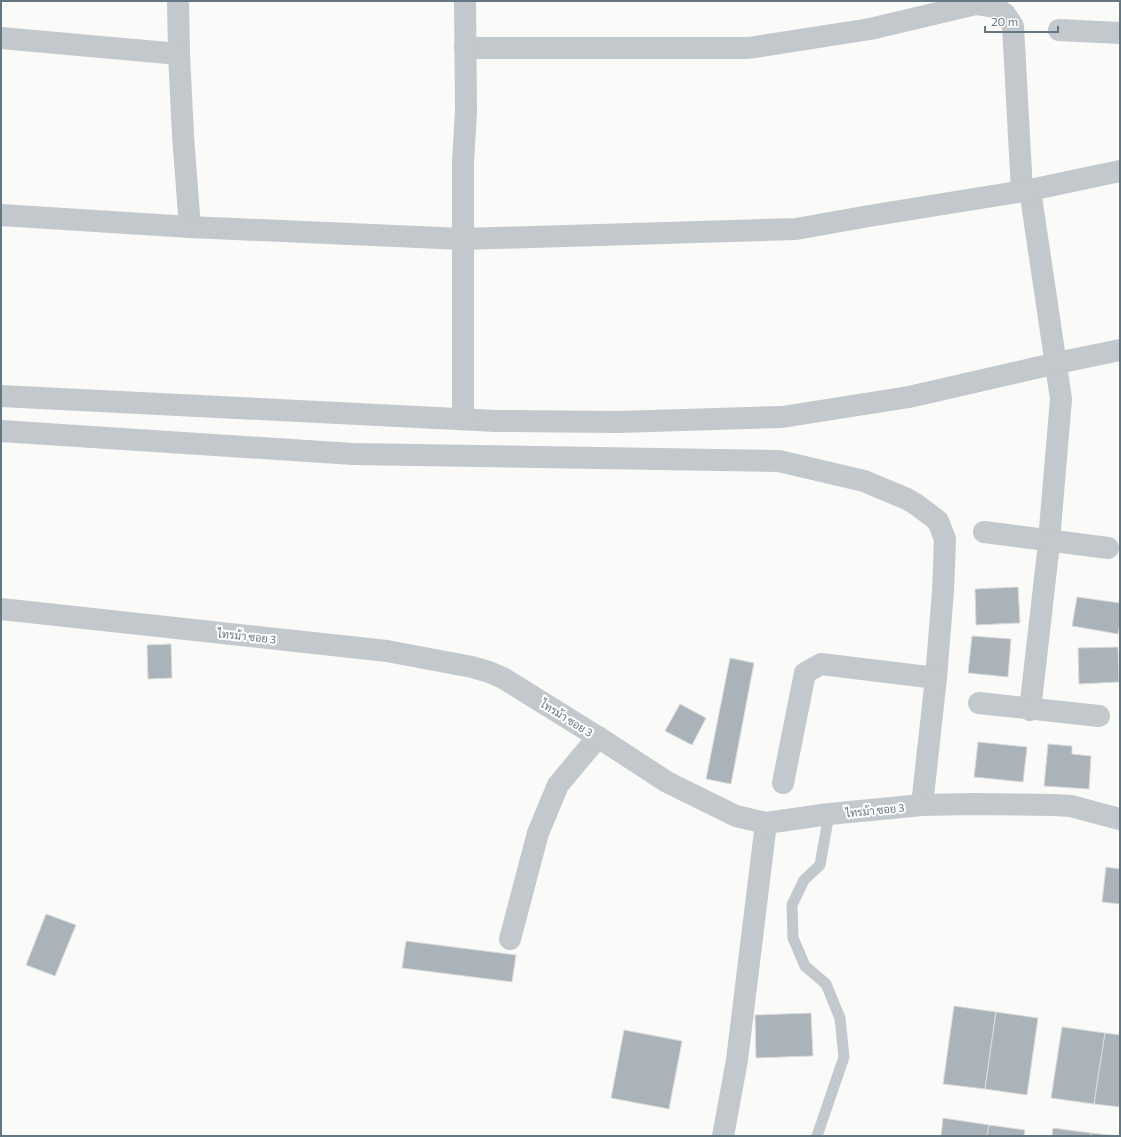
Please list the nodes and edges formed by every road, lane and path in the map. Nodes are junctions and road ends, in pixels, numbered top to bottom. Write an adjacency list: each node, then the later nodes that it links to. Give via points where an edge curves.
1 (178, 1): 7 (street)
2 (465, 1): 6 (street)
3 (1059, 30): 4 (street)
4 (1120, 33)
5 (1, 38): 7 (street)
6 (465, 48): 9 (street, via 748,48 870,29 976,4 994,7 1005,14 1013,26); 12 (street)
7 (179, 54): 11 (street)
8 (1120, 171): 9 (street)
9 (1026, 191): 12 (street, via 796,229); 14 (street)
10 (1, 215): 11 (street)
11 (190, 227): 12 (street)
12 (463, 239): 16 (street)
13 (1120, 350): 14 (street)
14 (1057, 363): 16 (street, via 909,397 782,417 618,422); 19 (street, via 1061,399)
15 (1, 396): 16 (street)
16 (463, 419)
17 (1, 431): 22 (street, via 353,454 779,460 864,481 907,499 938,521 945,539 944,592)
18 (984, 532): 19 (street)
19 (1049, 541): 20 (street); 24 (street)
20 (1108, 548)
21 (1, 609): 26 (street, ไทรม้า ซอย 3, via 387,651 472,667 503,678)
22 (936, 678): 27 (street, via 821,664 805,673); 28 (street)
23 (979, 703): 24 (street)
24 (1030, 710): 25 (street)
25 (1099, 716)
26 (598, 737): 31 (street, ไทรม้า ซอย 3, via 667,782 736,816); 32 (street, via 558,786 538,833)
27 (783, 783)
28 (922, 805): 29 (street, ไทรม้า ซอย 3); 30 (street, ไทรม้า ซอย 3, via 1070,806)
29 (829, 814): 31 (street, ไทรม้า ซอย 3); 34 (lane, via 820,865 804,880 792,905 792,938 805,966 826,984 840,1018 844,1057)
30 (1120, 819)
31 (766, 823): 33 (street, via 737,1060)
32 (510, 938)
33 (723, 1136)
34 (817, 1136)

